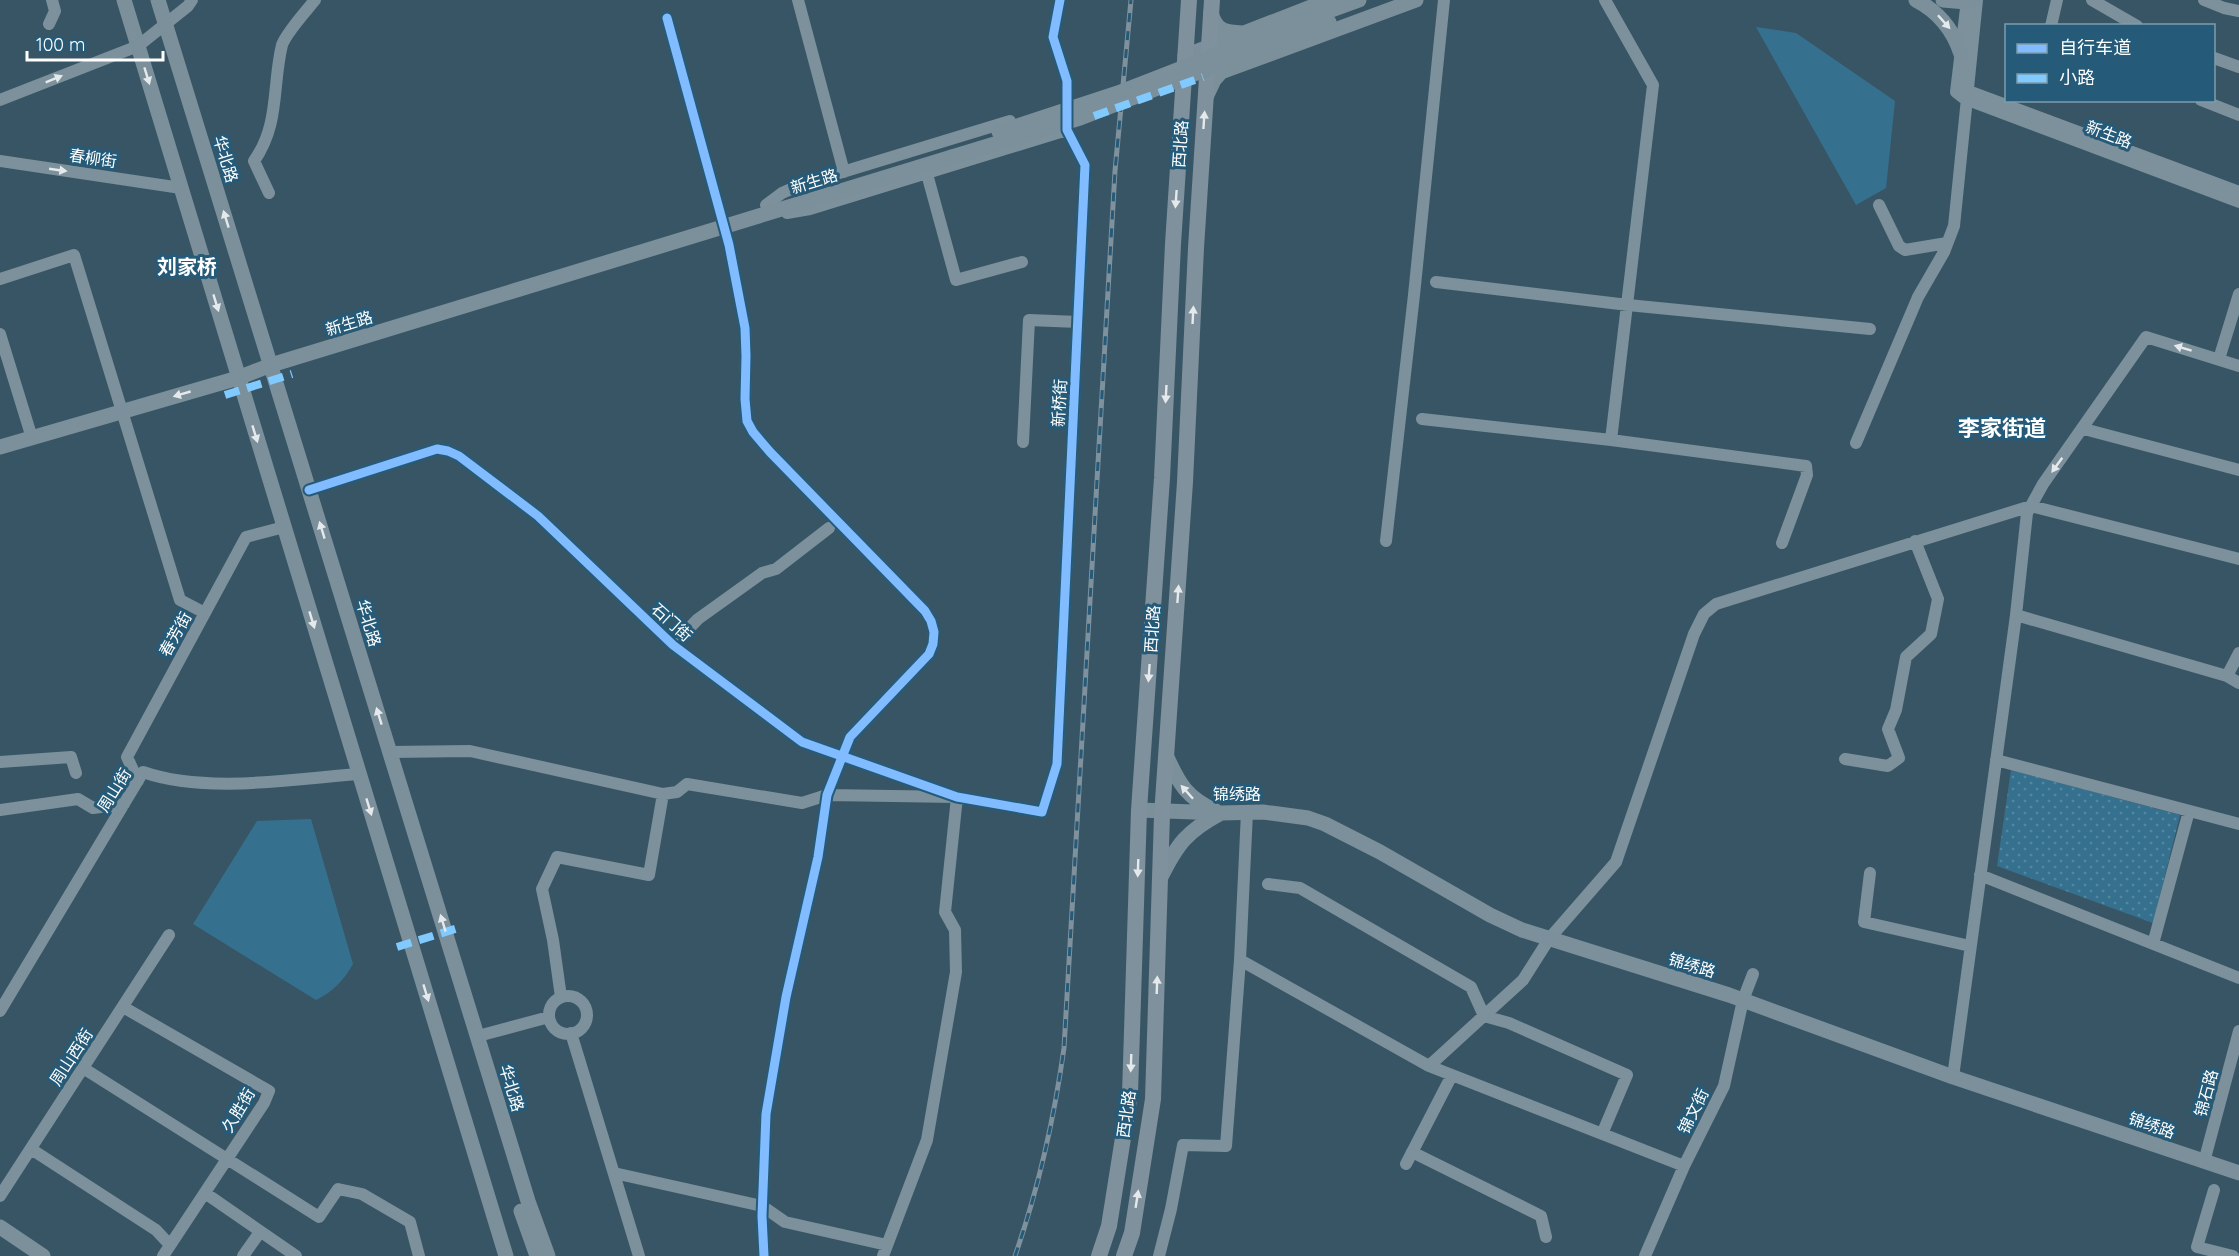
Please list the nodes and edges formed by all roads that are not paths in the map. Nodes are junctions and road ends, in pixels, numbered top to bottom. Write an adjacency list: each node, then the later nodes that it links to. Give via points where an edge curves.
1 (52, 0): 24 (street, via 55,11)
2 (124, 0): 29 (main road)
3 (158, 0): 25 (main road, 华北路)
4 (192, 0): 25 (street)
5 (315, 0): 46 (street, via 283,43 272,124 254,161)
6 (798, 0): 42 (street)
7 (1060, 0): 38 (street, 新桥街, via 1053,37 1067,81)
8 (1359, 0): 21 (main road, 新生路)
9 (1393, 0): 21 (main road, 新生路)
10 (1416, 0): 34 (main road)
11 (1444, 0): 77 (street)
12 (1605, 0): 56 (street, via 1653,85)
13 (1916, 0): 31 (main road, one-way to 31, via 1951,30)
14 (1943, 0): 18 (main road)
15 (2057, 0): 26 (street)
16 (2092, 0): 27 (street)
17 (2204, 0): 22 (street)
18 (1971, 1): 31 (street); 35 (street)
19 (1212, 6): 28 (main road, via 1214,23 1220,29); 30 (highway, 西北路)
20 (1188, 8): 30 (highway, 西北路)
21 (1328, 11): 28 (main road); 49 (main road, 新生路, bridge, via 1080,118 951,152)
22 (2239, 11)
23 (667, 18): 50 (street)
24 (49, 24)
25 (166, 24): 29 (street); 61 (main road, 华北路, one-way to 25)
26 (2051, 24)
27 (2134, 24)
28 (1247, 33): 30 (main road)
29 (138, 46): 36 (street, one-way to 29); 44 (main road, one-way to 44)
30 (1197, 52): 34 (highway, 西北路); 101 (highway, 西北路, one-way to 101)
31 (1961, 54): 35 (street)
32 (2215, 58): 33 (street)
33 (2239, 67)
34 (1214, 70): 89 (highway, 西北路, one-way to 34, via 1206,97)
35 (1963, 94): 45 (street, 新生路); 47 (street, 新生路); 51 (street, via 1954,226)
36 (0, 100)
37 (2206, 102): 39 (street)
38 (1068, 104): 40 (street, 新桥街); 42 (street)
39 (2239, 115)
40 (1067, 130): 43 (street); 57 (street, 新桥街, via 1084,165)
41 (0, 161): 44 (street, 春柳街, one-way to 44)
42 (844, 172): 49 (street, via 782,193)
43 (927, 174): 49 (street, via 810,209); 52 (street, via 956,280)
44 (181, 188): 63 (main road, one-way to 63)
45 (2239, 192)
46 (269, 193)
47 (2239, 202)
48 (1879, 205): 51 (street, via 1899,246 1905,250)
49 (767, 209): 50 (main road, 新生路)
50 (723, 223): 61 (main road, 新生路); 88 (street, via 745,328 745,410 753,432 925,611 934,632 933,644 923,662 850,737)
51 (1947, 243): 70 (street, via 1918,297)
52 (1023, 262)
53 (0, 279): 64 (street, via 74,255)
54 (1436, 282): 56 (street)
55 (2239, 294): 60 (street)
56 (1628, 304): 58 (street); 68 (street)
57 (1077, 322): 69 (street, via 1029,320); 104 (street, 新桥街, via 1058,764)
58 (1870, 329)
59 (0, 334): 67 (street)
60 (2219, 359): 62 (street); 66 (street, one-way to 66, via 2146,337)
61 (269, 360): 63 (main road, 新生路); 73 (main road, 华北路)
62 (2239, 366)
63 (238, 378): 64 (main road, 新生路, one-way to 64); 75 (main road, one-way to 75)
64 (123, 411): 67 (main road, 新生路); 81 (street, via 180,600)
65 (1422, 419): 68 (street)
66 (2084, 429): 72 (street); 74 (street, one-way to 74)
67 (32, 438): 71 (main road, 新生路)
68 (1611, 440): 79 (street, via 1806,466 1807,475)
69 (1023, 442)
70 (1856, 443)
71 (0, 447)
72 (2239, 470)
73 (309, 490): 83 (street, 石门街, via 437,449 448,451 538,516); 87 (main road, 华北路, one-way to 73)
74 (2031, 506): 78 (street); 80 (street); 82 (street, via 2025,522)
75 (284, 527): 81 (street, 春芳街, via 246,537); 94 (main road, one-way to 94)
76 (829, 528): 83 (street, via 776,569 762,573 698,619)
77 (1386, 541)
78 (1915, 541): 90 (street, via 1938,599 1931,634 1906,657 1896,710 1888,729 1899,758 1888,766); 113 (street, via 1716,604 1704,614 1616,862)
79 (1782, 543)
80 (2239, 559)
81 (205, 613): 95 (street, 春芳街, via 127,757)
82 (2016, 615): 85 (street); 91 (street)
83 (673, 645): 88 (street, 石门街, via 802,742)
84 (2239, 653): 85 (street)
85 (2227, 676): 86 (street)
86 (2239, 683)
87 (390, 752): 96 (street, via 470,751); 120 (main road, 华北路, one-way to 87)
88 (842, 756): 97 (street); 98 (street, 石门街)
89 (1167, 757): 102 (highway, 西北路); 106 (main road, one-way to 89, via 1187,793)
90 (1845, 759)
91 (1996, 760): 103 (street); 109 (street)
92 (0, 762): 93 (street, via 71,757)
93 (76, 773)
94 (359, 774): 95 (street, 周山街, via 227,784 162,778 143,771); 127 (main road, one-way to 127)
95 (138, 781): 99 (street, 周山街)
96 (663, 794): 97 (street, via 677,792 687,784 801,804); 119 (street, via 649,875 557,857 542,889)
97 (827, 795): 98 (street); 144 (street, via 766,1114)
98 (957, 797): 104 (street, 石门街); 150 (street, via 945,912 956,930 956,972 927,1140)
99 (124, 804): 100 (street, via 93,808 78,799); 123 (street, 周山街)
100 (0, 810)
101 (1139, 810): 102 (main road, 锦绣路); 163 (highway, 西北路, one-way to 163, via 1131,1094 1109,1226)
102 (1163, 811): 106 (main road, 锦绣路); 110 (highway, 西北路)
103 (2189, 811): 107 (street); 114 (street)
104 (1042, 812)
105 (1247, 812): 106 (main road, 锦绣路); 113 (main road, 锦绣路, via 1288,813 1325,824 1490,915); 116 (street)
106 (1221, 813): 110 (main road, via 1185,838)
107 (2239, 824)
108 (1870, 873): 115 (street, via 1864,922)
109 (1980, 875): 114 (street); 115 (street)
110 (1160, 879): 164 (highway, 西北路, one-way to 110, via 1132,1233 1154,1099)
111 (1268, 884): 125 (street, via 1300,888 1472,987)
112 (169, 935): 122 (street, 周山西街)
113 (1549, 939): 121 (main road, 锦绣路); 125 (street, via 1523,980)
114 (2153, 944): 118 (street)
115 (1970, 946): 133 (street)
116 (1240, 960): 130 (street); 165 (street, via 1226,1146 1183,1145)
117 (1753, 974): 121 (street, 锦文街)
118 (2239, 978)
119 (561, 997): 124 (street, via 552,1005); 128 (street, via 573,997 586,1010 585,1022)
120 (466, 999): 129 (main road, 华北路); 159 (main road, 华北路, via 477,1064)
121 (1743, 1000): 133 (main road, 锦绣路); 138 (street, 锦文街, via 1724,1086)
122 (123, 1007): 131 (street, 周山西街); 136 (street, 久胜街, via 268,1091)
123 (0, 1011)
124 (549, 1017): 128 (street, via 559,1032); 129 (street)
125 (1484, 1017): 130 (street); 134 (street, via 1509,1023 1627,1075)
126 (2239, 1031): 137 (street, 锦石路)
127 (438, 1033): 157 (main road); 158 (main road, via 460,1079)
128 (571, 1034): 139 (street)
129 (478, 1036): 160 (main road, 华北路)
130 (1429, 1066): 132 (street)
131 (83, 1068): 135 (street, 周山西街); 136 (street)
132 (1452, 1075): 134 (street); 147 (street, via 1409,1158 1541,1216)
133 (1953, 1077): 137 (main road, 锦绣路)
134 (1602, 1134): 138 (street)
135 (31, 1149): 143 (street, 周山西街); 149 (street, via 156,1230)
136 (226, 1160): 142 (street, 久胜街); 156 (street, via 319,1217 338,1189 362,1194 410,1222)
137 (2204, 1162): 140 (main road, 锦绣路)
138 (1684, 1166): 166 (street, 锦文街)
139 (614, 1173): 144 (street); 161 (street)
140 (2239, 1173)
141 (2214, 1190): 167 (street, via 2198,1247)
142 (205, 1193): 146 (street); 149 (street, 久胜街)
143 (0, 1196)
144 (762, 1206): 150 (street, via 785,1222); 162 (street)
145 (0, 1227): 152 (main road)
146 (260, 1232): 154 (street); 155 (street)
147 (1546, 1237)
148 (0, 1239): 151 (main road)
149 (170, 1245): 153 (street, 久胜街)
150 (885, 1251)
151 (26, 1256)
152 (43, 1256)
153 (163, 1256)
154 (243, 1256)
155 (296, 1256)
156 (419, 1256)
157 (506, 1256)
158 (515, 1256)
159 (537, 1256)
160 (548, 1256)
161 (639, 1256)
162 (764, 1256)
163 (1099, 1256)
164 (1124, 1256)
165 (1159, 1256)
166 (1645, 1256)
167 (2234, 1256)

